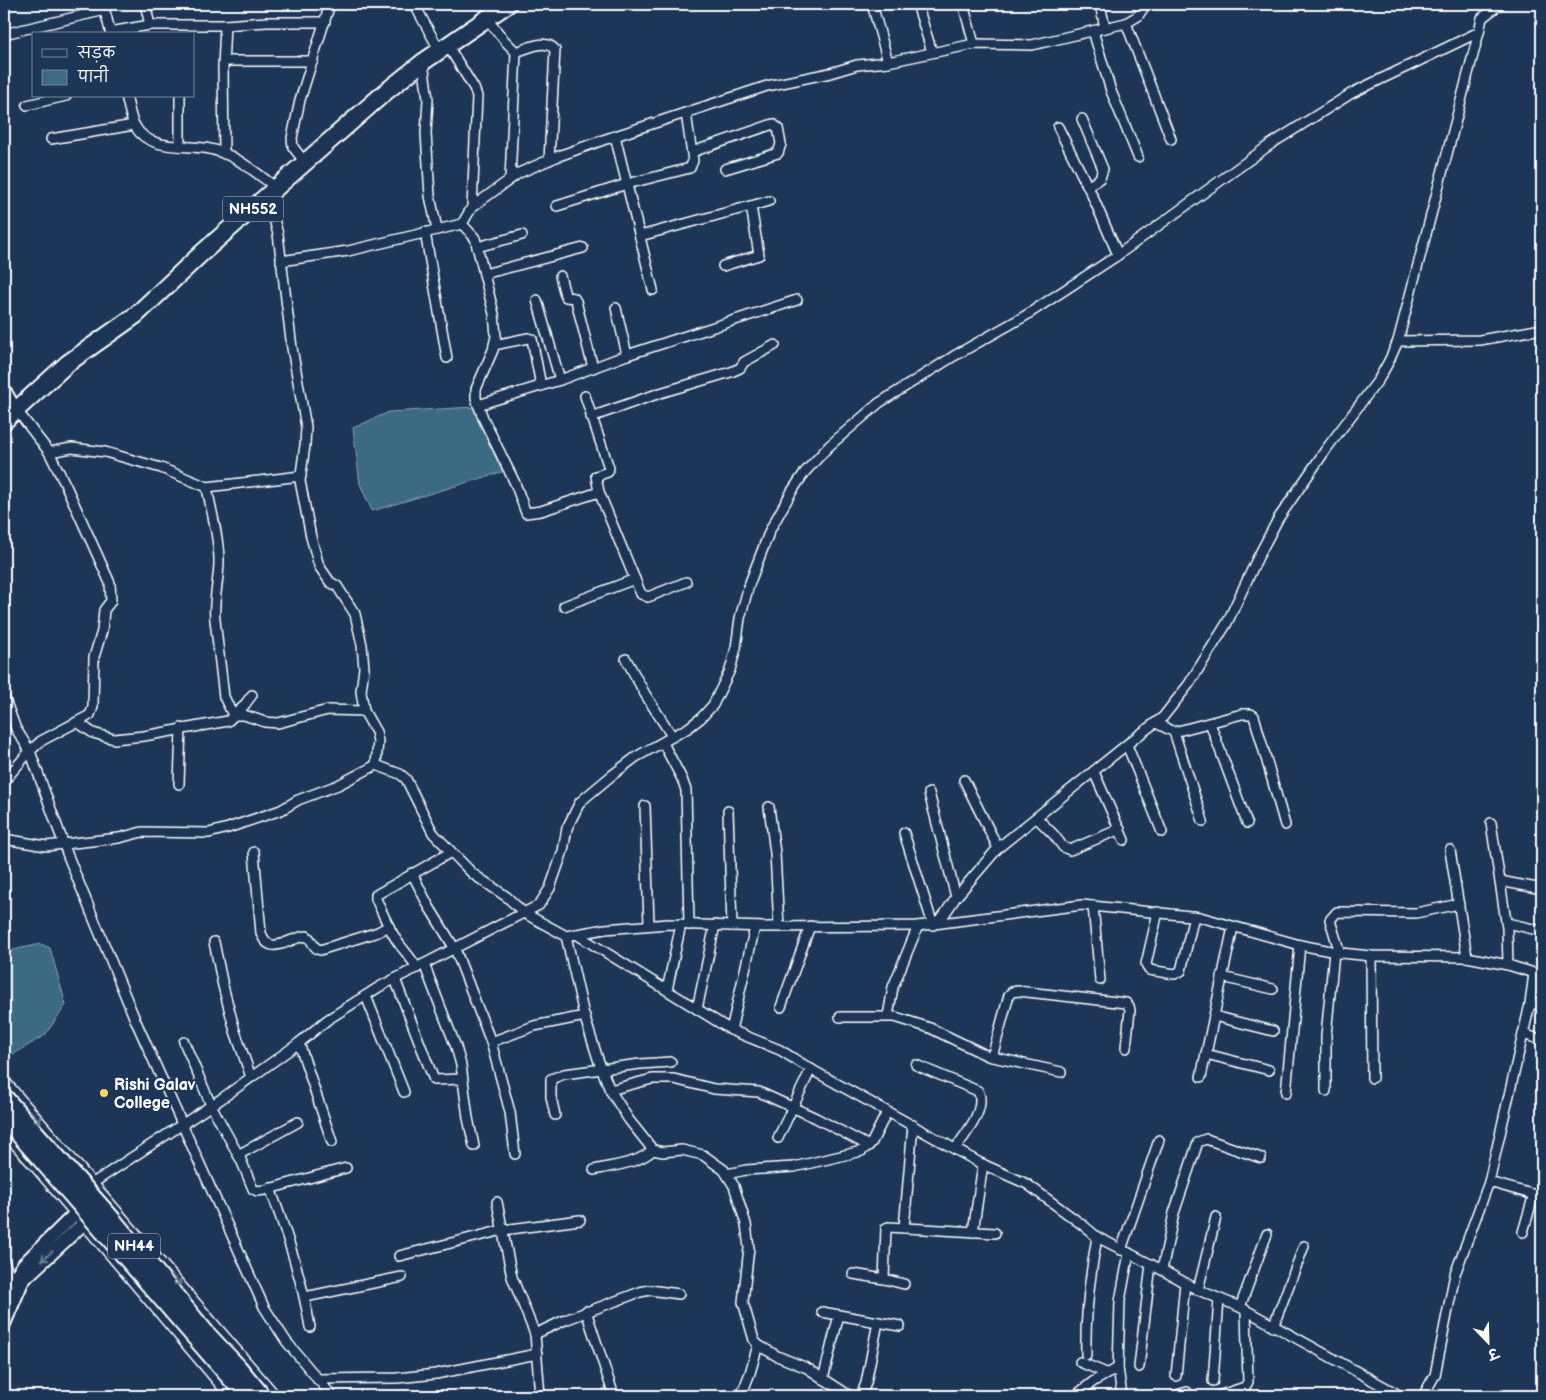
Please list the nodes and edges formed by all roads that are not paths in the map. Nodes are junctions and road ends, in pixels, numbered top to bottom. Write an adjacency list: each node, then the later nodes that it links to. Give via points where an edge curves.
1 (145, 4): 15 (street)
2 (330, 4): 13 (street)
3 (418, 4): 24 (street, via 418,11)
4 (508, 4): 12 (highway, NH552)
5 (872, 4): 30 (street)
6 (917, 4): 26 (street)
7 (963, 4): 23 (street)
8 (1100, 4): 17 (street)
9 (1144, 4): 14 (street, via 1142,12)
10 (1500, 4): 21 (street, via 1482,18)
11 (104, 7): 19 (street); 22 (street)
12 (492, 8): 24 (highway, NH552); 25 (street, via 505,41)
13 (325, 22): 16 (street); 28 (street)
14 (1126, 24): 17 (street); 41 (street)
15 (150, 25): 16 (street); 20 (street)
16 (225, 25): 27 (street)
17 (1105, 28): 18 (street)
18 (1093, 31): 23 (street, via 1032,44); 46 (street, via 1111,91)
19 (110, 32)
20 (115, 32)
21 (1478, 32): 64 (street, via 1352,93 1271,144); 76 (street)
22 (4, 34)
23 (974, 44): 26 (street)
24 (442, 45): 29 (highway, NH552); 45 (highway, NH552, via 383,84); 54 (street, via 477,96)
25 (516, 52): 47 (street, via 542,44 549,44 555,50); 49 (street)
26 (932, 52): 30 (street)
27 (224, 61): 28 (street); 44 (street)
28 (313, 61): 45 (street, via 292,138 293,147)
29 (423, 62): 52 (highway, NH552); 58 (street, via 428,99 426,133 430,196)
30 (888, 62): 35 (street, via 857,65 767,86)
31 (58, 98): 34 (street)
32 (127, 98): 37 (street)
33 (180, 98): 42 (street)
34 (27, 106)
35 (686, 113): 39 (street); 43 (street)
36 (1082, 119): 51 (street, via 1103,169 1100,178)
37 (134, 125): 40 (street); 42 (street, via 156,144)
38 (1058, 127): 51 (street)
39 (615, 136): 47 (street); 50 (street)
40 (51, 139)
41 (1171, 139)
42 (180, 146): 44 (street)
43 (692, 152): 48 (street, via 773,124 778,128 781,144 778,153); 50 (street, via 690,168)
44 (224, 154): 52 (street, via 238,159)
45 (300, 156): 52 (highway, NH552)
46 (1138, 157)
47 (549, 160): 49 (street)
48 (725, 170)
49 (510, 180): 54 (street)
50 (627, 184): 55 (street); 61 (street)
51 (1088, 187): 64 (street)
52 (268, 189): 65 (street); 85 (highway, NH552, via 137,303)
53 (770, 201): 56 (street)
54 (472, 206): 57 (street)
55 (557, 206)
56 (751, 206): 61 (street); 66 (street, via 759,255)
57 (462, 224): 58 (street); 62 (street, via 475,238)
58 (437, 230): 59 (street)
59 (425, 232): 65 (street); 80 (street)
60 (522, 235): 62 (street)
61 (640, 236): 69 (street)
62 (477, 247): 67 (street)
63 (583, 248): 67 (street)
64 (1118, 255): 106 (street, via 1039,307 879,403 829,446 805,472 770,530 755,566 740,618 733,660 713,704 700,718)
65 (281, 261): 90 (street, via 306,427)
66 (723, 266)
67 (484, 274): 78 (street, via 494,314)
68 (560, 276): 81 (street, via 566,297 576,301)
69 (653, 290)
70 (536, 300): 74 (street)
71 (797, 300): 79 (street)
72 (616, 308): 79 (street)
73 (1542, 330): 76 (street, via 1480,340)
74 (547, 336): 75 (street); 82 (street)
75 (532, 339): 78 (street); 83 (street)
76 (1398, 341): 103 (street, via 1379,379 1278,519 1227,623 1189,684)
77 (775, 344): 87 (street, via 731,372)
78 (494, 345): 86 (street, via 476,389)
79 (627, 356): 81 (street)
80 (447, 358)
81 (593, 368): 82 (street)
82 (560, 380): 83 (street)
83 (540, 386): 86 (street)
84 (584, 396): 87 (street)
85 (9, 403): 88 (highway, NH552); 89 (street)
86 (478, 405): 92 (street, via 526,513)
87 (592, 417): 92 (street, via 609,468 608,472 596,476)
88 (4, 421)
89 (49, 452): 91 (street, via 72,448 105,452 161,468); 101 (street, via 110,583 112,594 104,610 94,657 93,707 90,715)
90 (301, 476): 91 (street); 99 (street, via 319,566 351,607 360,630)
91 (207, 487): 100 (street, via 219,546 215,620 224,697)
92 (599, 492): 93 (street)
93 (635, 579): 94 (street, via 645,597); 95 (street)
94 (686, 582)
95 (564, 606)
96 (626, 659): 106 (street)
97 (252, 695): 100 (street)
98 (4, 697): 109 (street, via 16,729)
99 (364, 711): 100 (street, via 328,710 278,723); 110 (street, via 378,741)
100 (233, 715): 104 (street, via 228,721 218,724)
101 (77, 722): 104 (street, via 92,733 114,739); 109 (street)
102 (1210, 723): 105 (street); 122 (street); 123 (street, via 1242,714 1254,716)
103 (1156, 724): 105 (street); 108 (street)
104 (181, 728): 114 (street)
105 (1174, 732): 120 (street)
106 (672, 736): 107 (street)
107 (664, 743): 141 (street, via 636,757 580,802 567,828 550,888 539,905); 144 (street, via 686,790)
108 (1127, 745): 111 (street); 125 (street)
109 (35, 746): 113 (street); 129 (street)
110 (376, 766): 129 (street, via 281,810 209,833 142,832); 133 (street, via 406,779 433,833)
111 (1094, 772): 119 (street); 124 (street)
112 (964, 780): 130 (street)
113 (4, 781)
114 (179, 784)
115 (929, 793): 137 (street)
116 (645, 806): 145 (street)
117 (769, 807): 150 (street)
118 (728, 811): 149 (street)
119 (1037, 818): 124 (street, via 1063,847 1070,850); 130 (street)
120 (1203, 821)
121 (1491, 823): 135 (street)
122 (1247, 824)
123 (1285, 824)
124 (1120, 829): 128 (street)
125 (1162, 832)
126 (904, 833): 146 (street)
127 (4, 839): 129 (street, via 46,846)
128 (1124, 840)
129 (64, 844): 213 (street)
130 (998, 848): 137 (street)
131 (1450, 850): 138 (street)
132 (254, 852): 147 (street, via 261,933 269,944 275,946 307,936 320,950)
133 (451, 852): 134 (street); 141 (street, via 473,874 507,896)
134 (412, 873): 147 (street, via 376,895); 160 (street)
135 (1500, 882): 136 (street); 143 (street)
136 (1542, 889)
137 (956, 897): 146 (street)
138 (1459, 904): 161 (street, via 1416,913 1337,912 1330,920); 163 (street)
139 (1093, 906): 140 (street); 146 (street); 169 (street)
140 (1158, 912): 142 (street); 142 (street, via 1146,964 1149,970 1175,974 1181,971)
141 (524, 913): 157 (street); 160 (street)
142 (1194, 916): 153 (street)
143 (1507, 923): 155 (street); 164 (street)
144 (685, 924): 145 (street); 148 (street); 171 (street)
145 (649, 925): 156 (street)
146 (933, 925): 152 (street)
147 (389, 926): 165 (street, via 400,945)
148 (716, 926): 149 (street); 176 (street)
149 (732, 926): 154 (street)
150 (779, 926): 151 (street); 154 (street)
151 (810, 926): 152 (street); 175 (street)
152 (918, 926): 178 (street, via 893,987)
153 (1233, 926): 159 (street); 167 (street)
154 (755, 927): 181 (street)
155 (1542, 931)
156 (576, 934): 157 (street); 171 (street)
157 (566, 936): 177 (street)
158 (214, 942): 197 (street, via 235,1031)
159 (1300, 945): 161 (street); 205 (street)
160 (454, 949): 165 (street); 186 (street)
161 (1337, 952): 162 (street); 203 (street, via 1326,1036)
162 (1370, 956): 163 (street); 199 (street)
163 (1467, 957): 164 (street)
164 (1508, 965): 166 (street)
165 (421, 966): 168 (street); 200 (street, via 456,1047)
166 (1538, 972): 173 (street)
167 (1222, 977): 170 (street); 179 (street)
168 (395, 979): 172 (street); 200 (street, via 434,1080)
169 (1100, 980)
170 (1274, 989)
171 (667, 990): 176 (street)
172 (366, 996): 187 (street, via 327,1020); 204 (street)
173 (1530, 1004): 174 (street); 183 (street)
174 (1542, 1004)
175 (780, 1007)
176 (697, 1009): 181 (street)
177 (585, 1016): 186 (street, via 534,1026); 194 (street)
178 (888, 1016): 180 (street); 190 (street, via 930,1028)
179 (1214, 1016): 182 (street); 189 (street)
180 (840, 1018)
181 (731, 1030): 193 (street, via 780,1050)
182 (1273, 1031)
183 (1523, 1034): 184 (street); 230 (street)
184 (1542, 1040)
185 (184, 1042): 207 (street)
186 (491, 1042): 223 (street, via 510,1112)
187 (299, 1043): 197 (street); 218 (street)
188 (1126, 1048): 190 (street, via 1130,1010 1126,1003 1018,991 1009,995)
189 (1206, 1054): 195 (street); 198 (street)
190 (992, 1057): 196 (street)
191 (671, 1062): 194 (street)
192 (916, 1064): 221 (street, via 978,1092 980,1096 972,1126)
193 (810, 1069): 208 (street); 209 (street)
194 (602, 1070): 202 (street); 210 (street, via 564,1074 551,1079 550,1097)
195 (1269, 1070)
196 (1062, 1072)
197 (252, 1077): 207 (street)
198 (1201, 1077)
199 (1372, 1078)
200 (462, 1079): 219 (street)
201 (4, 1080): 231 (street, one-way to 231)
202 (610, 1090): 208 (street, via 652,1080 674,1079 714,1089 759,1092); 222 (street, via 628,1120)
203 (1326, 1091)
204 (404, 1092)
205 (1286, 1093)
206 (4, 1097): 284 (highway, NH44, bridge)
207 (211, 1105): 213 (street); 224 (street)
208 (792, 1108): 216 (street); 220 (street)
209 (887, 1112): 214 (street); 220 (street)
210 (555, 1115)
211 (4, 1117): 283 (highway, NH44, bridge)
212 (298, 1122): 224 (street)
213 (182, 1124): 231 (street); 279 (street, via 264,1307)
214 (913, 1126): 221 (street); 238 (street)
215 (4, 1132): 236 (street)
216 (778, 1138)
217 (1159, 1140): 246 (street)
218 (332, 1142)
219 (474, 1146)
220 (869, 1146): 229 (street, via 852,1154 794,1167)
221 (954, 1149): 226 (street)
222 (653, 1150): 228 (street, via 633,1162); 229 (street, via 682,1150 703,1155)
223 (515, 1154)
224 (238, 1155): 232 (street, via 253,1189)
225 (1260, 1158): 250 (street, via 1206,1139 1198,1142 1174,1213)
226 (983, 1164): 240 (street); 244 (street, via 1028,1184)
227 (346, 1168): 232 (street)
228 (594, 1170)
229 (727, 1174): 272 (street, via 746,1224 749,1248 743,1302 752,1336)
230 (1489, 1182): 233 (street); 297 (street, via 1455,1274 1435,1375)
231 (93, 1183): 236 (street); 285 (street, one-way to 285)
232 (270, 1188): 259 (street)
233 (1538, 1196): 241 (street)
234 (497, 1202): 239 (street)
235 (1216, 1217): 257 (street)
236 (79, 1219): 254 (street); 282 (street)
237 (580, 1220): 239 (street)
238 (904, 1228): 240 (street); 253 (street, via 886,1228)
239 (503, 1230): 247 (street); 271 (street, via 512,1277)
240 (973, 1232): 242 (street)
241 (1523, 1232)
242 (995, 1233)
243 (1267, 1234): 262 (street)
244 (1096, 1237): 246 (street); 276 (street, via 1083,1358)
245 (1304, 1246): 270 (street)
246 (1125, 1251): 249 (street); 275 (street)
247 (399, 1256)
248 (4, 1262): 254 (street)
249 (1151, 1264): 250 (street); 274 (street)
250 (1162, 1270): 255 (street)
251 (853, 1274): 253 (street)
252 (402, 1278): 259 (street)
253 (884, 1279): 256 (street)
254 (17, 1282): 260 (street); 267 (street)
255 (1185, 1283): 257 (street); 277 (street)
256 (904, 1284)
257 (1198, 1290): 261 (street)
258 (679, 1294): 263 (street, via 645,1291)
259 (305, 1297): 269 (street)
260 (4, 1298)
261 (1219, 1299): 262 (street); 280 (street)
262 (1243, 1309): 270 (street); 295 (street, via 1248,1382 1245,1387)
263 (586, 1311): 271 (street); 288 (street)
264 (822, 1312): 265 (street)
265 (839, 1315): 266 (street); 278 (street)
266 (878, 1322): 268 (street); 291 (street)
267 (4, 1324)
268 (900, 1326)
269 (310, 1327)
270 (1273, 1327): 296 (street)
271 (534, 1334): 273 (street)
272 (758, 1345): 278 (street); 289 (street)
273 (537, 1354): 279 (street, via 436,1374); 287 (street)
274 (1139, 1367)
275 (1118, 1368): 276 (street); 293 (street)
276 (1106, 1373): 292 (street)
277 (1176, 1376)
278 (823, 1378): 290 (street)
279 (317, 1379): 286 (street)
280 (1212, 1381)
281 (1187, 1392): 294 (street)
282 (230, 1396)
283 (246, 1396)
284 (262, 1396)
285 (276, 1396)
286 (332, 1396)
287 (540, 1396)
288 (614, 1396)
289 (741, 1396)
290 (850, 1396)
291 (861, 1396)
292 (1075, 1396)
293 (1122, 1396)
294 (1174, 1396)
295 (1218, 1396)
296 (1401, 1396)
297 (1423, 1396)

